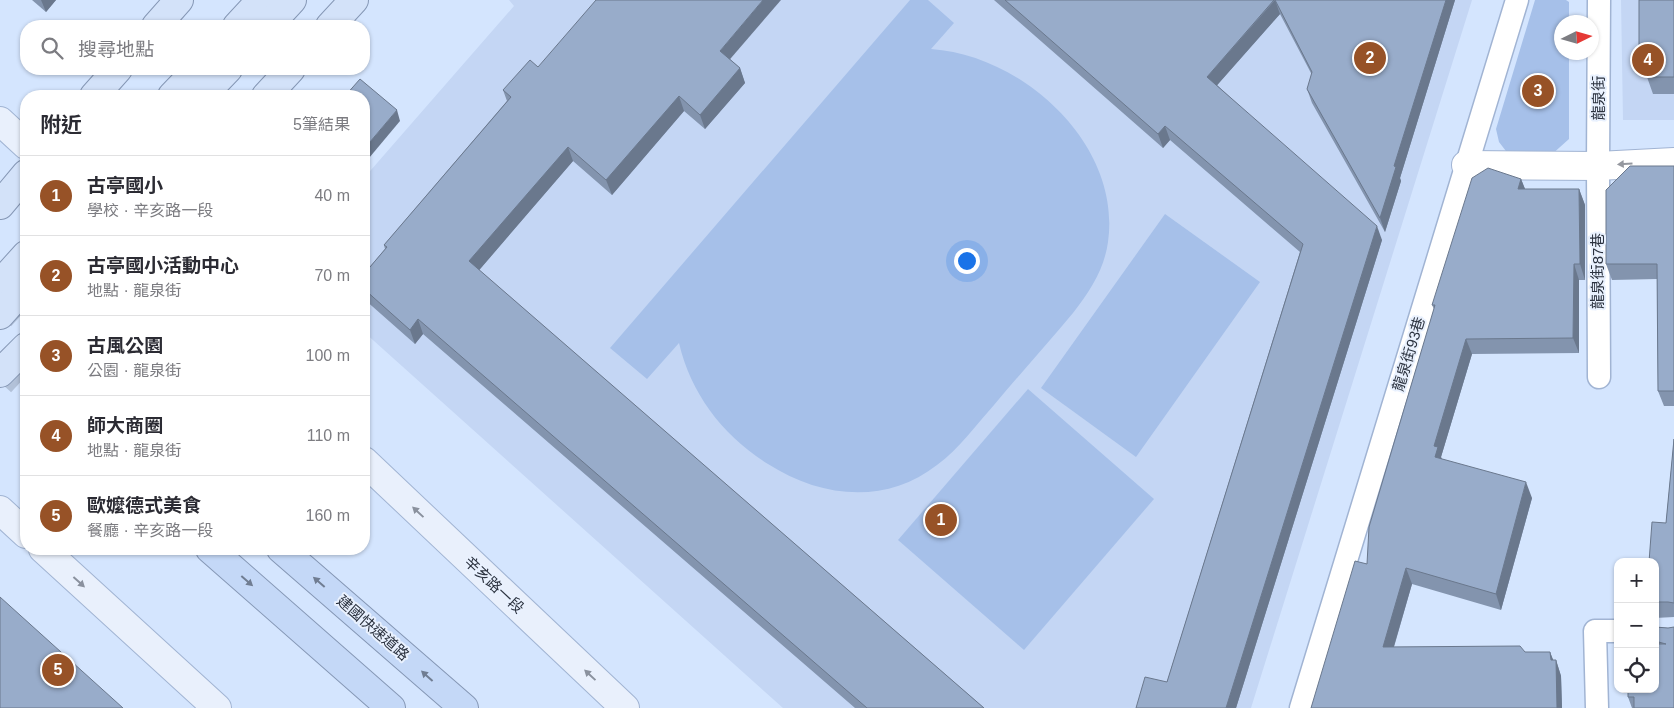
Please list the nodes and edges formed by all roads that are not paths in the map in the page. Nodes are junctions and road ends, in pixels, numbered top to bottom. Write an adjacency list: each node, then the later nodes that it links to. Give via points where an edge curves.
1 (179, 0): 7 (main road)
2 (261, 0): 8 (main road)
3 (292, 0): 9 (main road)
4 (354, 0): 10 (main road)
5 (1517, 0): 22 (lane, 龍泉街93巷)
6 (1599, 0): 23 (lane, 龍泉街)
7 (161, 20)
8 (243, 20)
9 (274, 20)
10 (336, 20)
11 (113, 75): 15 (main road)
12 (192, 75): 16 (main road)
13 (222, 75): 17 (main road)
14 (286, 75): 18 (main road)
15 (99, 90)
16 (178, 90)
17 (208, 90)
18 (272, 90)
19 (0, 120): 20 (main road)
20 (20, 139)
21 (1674, 162): 23 (street, one-way to 23)
22 (1466, 165): 23 (street); 44 (lane, 龍泉街93巷)
23 (1598, 166): 32 (lane, 龍泉街87巷)
24 (20, 181): 25 (main road)
25 (0, 205)
26 (20, 262): 27 (main road)
27 (0, 284)
28 (20, 292): 29 (main road)
29 (0, 314)
30 (20, 353): 31 (main road)
31 (0, 373)
32 (1599, 376)
33 (370, 467): 43 (main road, 辛亥路一段, one-way to 33)
34 (0, 510): 35 (main road)
35 (20, 528)
36 (48, 555): 40 (main road, one-way to 40)
37 (217, 555): 41 (highway, one-way to 41)
38 (288, 555): 42 (highway, 建國快速道路, one-way to 38)
39 (1614, 631): 45 (lane, via 1595,631)
40 (206, 704)
41 (391, 708)
42 (464, 708)
43 (625, 708)
44 (1301, 708)
45 (1597, 708)

